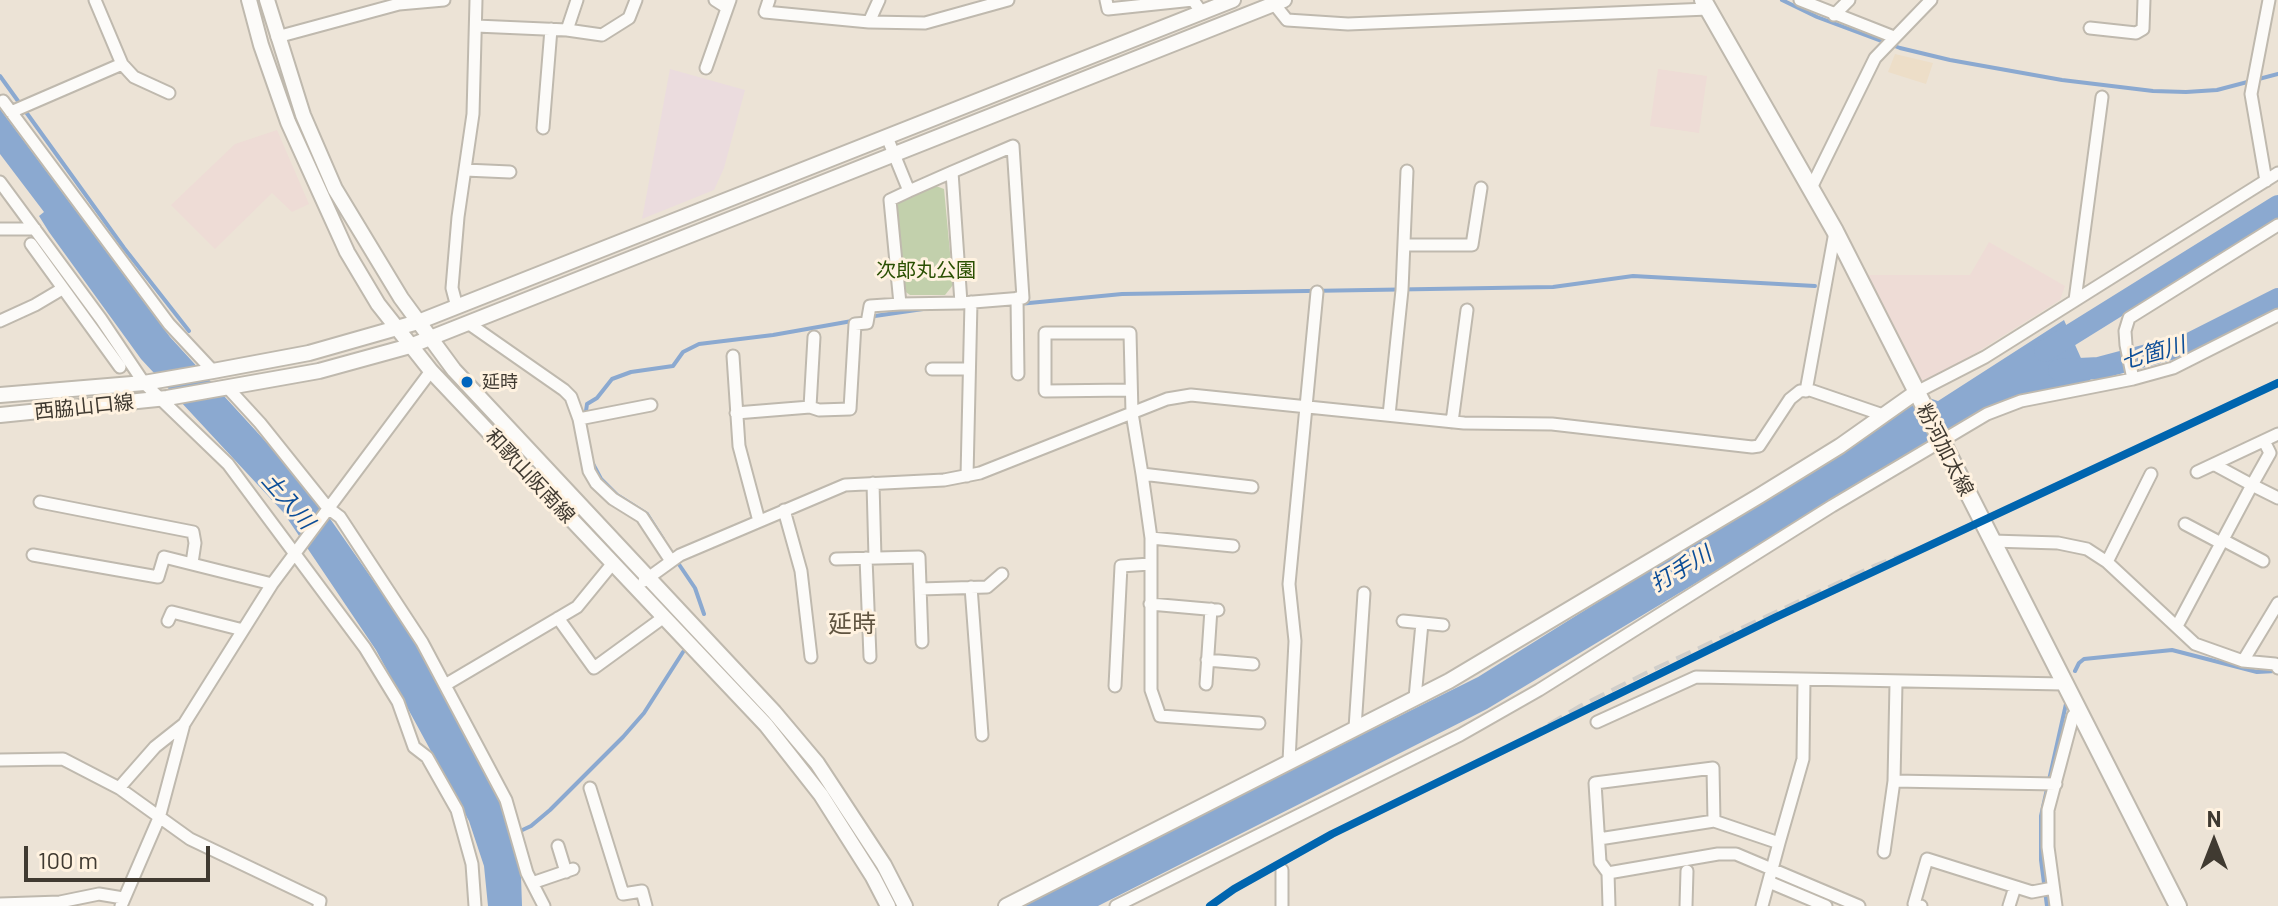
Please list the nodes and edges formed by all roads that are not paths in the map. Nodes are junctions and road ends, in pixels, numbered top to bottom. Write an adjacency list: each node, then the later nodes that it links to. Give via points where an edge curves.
1 (95, 0): 35 (street)
2 (249, 0): 72 (street, 和歌山阪南線, via 288,122 321,198 347,252)
3 (267, 0): 31 (street, 和歌山阪南線)
4 (444, 0): 31 (street, via 399,4)
5 (476, 0): 26 (street)
6 (577, 0): 30 (street)
7 (636, 0): 30 (street, via 629,18 602,35)
8 (715, 0): 20 (street)
9 (769, 0): 24 (street, via 765,12)
10 (879, 0): 24 (street)
11 (1008, 0): 24 (street, via 925,23)
12 (1106, 0): 22 (street, via 1108,9 1193,0)
13 (1233, 0): 22 (street, 西脇山口線)
14 (1800, 0): 23 (street)
15 (1849, 0): 23 (street)
16 (1931, 0): 32 (street)
17 (2144, 0): 27 (street, via 2143,29 2136,33)
18 (2269, 0): 28 (street)
19 (1276, 1): 21 (street, via 1287,20 1348,24); 34 (street, 西脇山口線)
20 (728, 4): 36 (street)
21 (1705, 5): 52 (main road, 粉河加太線)
22 (1202, 13): 33 (street, 西脇山口線)
23 (1834, 15): 32 (street)
24 (869, 22)
25 (2278, 25): 28 (street)
26 (476, 26): 29 (street); 44 (street)
27 (2090, 28)
28 (2264, 28): 49 (street, via 2251,94)
29 (551, 29): 30 (street); 41 (street)
30 (567, 30)
31 (277, 37): 70 (street, 和歌山阪南線, via 335,189)
32 (1890, 41): 52 (street, via 1868,69)
33 (1121, 45): 34 (street); 42 (street, 西脇山口線)
34 (1128, 61): 43 (street, 西脇山口線)
35 (122, 64): 37 (street, via 134,77); 40 (street)
36 (706, 68)
37 (169, 93)
38 (2102, 97): 62 (street)
39 (3, 101): 40 (street)
40 (11, 112): 80 (street, via 169,324)
41 (543, 128)
42 (887, 137): 43 (street); 66 (street, 西脇山口線)
43 (894, 153): 53 (street); 71 (street, 西脇山口線)
44 (465, 170): 46 (street); 66 (street, via 452,288)
45 (1407, 171): 59 (street)
46 (510, 172)
47 (952, 172): 53 (street); 63 (street, via 1013,146 1023,298); 65 (street)
48 (2278, 173): 49 (street)
49 (2266, 181): 62 (street)
50 (0, 182): 56 (street)
51 (1481, 188): 59 (street, via 1472,245)
52 (1811, 188): 57 (main road, 粉河加太線)
53 (909, 191): 64 (street, via 890,200)
54 (2278, 225): 83 (street, via 2129,318 2125,331)
55 (0, 229): 56 (street)
56 (35, 229): 84 (street)
57 (1835, 231): 87 (street); 89 (main road, 粉河加太線)
58 (31, 244): 60 (street)
59 (1404, 245): 97 (street)
60 (62, 289): 69 (street); 77 (street)
61 (1317, 292): 92 (street)
62 (2075, 300): 89 (street)
63 (1017, 302): 65 (street); 82 (street)
64 (900, 304): 65 (street); 93 (street, via 870,306 867,323 855,324 850,409)
65 (968, 305): 79 (street)
66 (457, 307): 70 (street, 西脇山口線)
67 (1467, 310): 100 (street)
68 (2278, 315): 83 (street, via 2173,368)
69 (0, 321)
70 (418, 322): 72 (street, 西脇山口線); 74 (street, 和歌山阪南線)
71 (468, 323): 74 (street, 西脇山口線); 99 (street, via 564,390)
72 (397, 328): 75 (street, 和歌山阪南線); 80 (street, 西脇山口線, via 309,353)
73 (814, 337): 93 (street)
74 (430, 338): 75 (street, 西脇山口線); 133 (street, 和歌山阪南線)
75 (410, 346): 81 (street, 和歌山阪南線); 85 (street, 西脇山口線, via 319,371)
76 (733, 356): 94 (street)
77 (120, 367)
78 (932, 369): 79 (street)
79 (969, 369): 108 (street)
80 (213, 371): 84 (street, 西脇山口線)
81 (431, 371): 114 (street); 130 (street, 和歌山阪南線)
82 (1018, 374)
83 (2131, 376): 102 (street, via 2021,401)
84 (148, 383): 88 (street, 西脇山口線); 90 (street)
85 (227, 387): 90 (street, 西脇山口線); 114 (street)
86 (1130, 390): 86 (street, via 1130,333 1045,333 1045,391); 95 (street)
87 (1806, 391): 98 (street); 100 (street, via 1790,399 1759,446 1752,447 1552,424)
88 (0, 395)
89 (1917, 396): 98 (street); 102 (main road, 粉河加太線)
90 (164, 399): 96 (street, 西脇山口線); 122 (street, via 228,464)
91 (651, 405): 99 (street)
92 (1305, 406): 95 (street, via 1191,395); 97 (street); 169 (street, via 1289,584 1295,641)
93 (810, 407): 94 (street)
94 (736, 413): 116 (street)
95 (1132, 413): 106 (street); 108 (street)
96 (0, 415)
97 (1389, 415): 100 (street)
98 (1883, 415): 161 (street, via 1646,565)
99 (583, 418): 124 (street, via 589,471 596,483 642,517)
100 (1452, 422)
101 (2278, 434): 103 (street)
102 (1939, 439): 119 (main road, 粉河加太線); 197 (street, via 1460,735)
103 (2264, 441): 104 (street); 110 (street, via 2270,453)
104 (2215, 465): 105 (street); 110 (street)
105 (2197, 472)
106 (1142, 474): 111 (street); 118 (street)
107 (2151, 474): 128 (street)
108 (967, 476): 109 (street)
109 (873, 483): 115 (street, via 845,485); 125 (street)
110 (2252, 485): 112 (street); 120 (street)
111 (1252, 487)
112 (2278, 498)
113 (40, 502): 129 (street, via 193,532)
114 (328, 508): 122 (street); 159 (street, via 340,517)
115 (784, 510): 116 (street); 149 (street, via 801,571)
116 (759, 521): 124 (street)
117 (2185, 524): 120 (street)
118 (1151, 538): 121 (street); 131 (street)
119 (1992, 541): 128 (street, via 2058,543 2087,549); 158 (main road, 粉河加太線)
120 (2222, 541): 127 (street); 146 (street)
121 (1233, 546)
122 (296, 549): 134 (street); 191 (street, via 365,648 398,702 414,747 427,757 457,810 472,864)
123 (33, 555): 129 (street, via 158,577 164,557)
124 (675, 558): 133 (street)
125 (871, 558): 126 (street); 136 (street, via 919,557); 150 (street)
126 (836, 559)
127 (2263, 561)
128 (2107, 562): 146 (street)
129 (192, 563): 134 (street)
130 (613, 563): 133 (street, 和歌山阪南線); 141 (street, via 577,607)
131 (1150, 564): 139 (street); 160 (street, via 1121,566)
132 (1002, 574): 135 (street, via 987,587)
133 (642, 583): 140 (street, 和歌山阪南線); 195 (street, 和歌山阪南線, via 774,712 817,763)
134 (272, 584): 147 (street)
135 (971, 587): 136 (street); 167 (street)
136 (920, 589): 148 (street)
137 (1364, 593): 166 (street)
138 (2278, 603): 152 (street)
139 (1150, 604): 151 (street, via 1214,609); 164 (street, via 1151,690 1160,716)
140 (664, 617): 141 (street, via 594,668); 194 (street, 和歌山阪南線, via 804,773)
141 (558, 618): 159 (street)
142 (168, 621): 147 (street, via 172,612)
143 (1403, 621): 144 (street)
144 (1422, 623): 145 (street); 161 (street)
145 (1443, 625)
146 (2177, 626): 152 (street, via 2202,648)
147 (243, 630): 165 (street)
148 (922, 642)
149 (811, 657)
150 (870, 657)
151 (1207, 660): 153 (street); 157 (street)
152 (2243, 661): 154 (street)
153 (1253, 664)
154 (2277, 666)
155 (1804, 680): 156 (street); 163 (street, via 1696,677); 177 (street, via 1803,759)
156 (1896, 683): 158 (street); 170 (street)
157 (1206, 684)
158 (2063, 684): 162 (main road, 粉河加太線)
159 (445, 685): 184 (street, via 506,800)
160 (1115, 686)
161 (1415, 698): 166 (street)
162 (2078, 711): 171 (street); 207 (main road, 粉河加太線)
163 (1597, 722)
164 (1259, 723)
165 (184, 724): 172 (street); 174 (street)
166 (1355, 728): 169 (street)
167 (982, 735)
168 (0, 760): 172 (street, via 63,759)
169 (1289, 761): 196 (street)
170 (1894, 781): 171 (street); 179 (street)
171 (2050, 784): 186 (street)
172 (119, 788): 174 (street)
173 (590, 788): 193 (street, via 623,894 642,891)
174 (159, 818): 187 (street); 190 (street, via 190,839 320,901)
175 (1714, 821): 176 (street); 176 (street, via 1713,768 1595,783); 177 (street)
176 (1599, 839): 182 (street, via 1600,862)
177 (1779, 843): 183 (street)
178 (558, 846): 184 (street, via 569,870)
179 (1884, 852)
180 (1282, 870): 198 (street)
181 (1687, 871): 200 (street)
182 (1608, 873): 183 (street, via 1736,854); 199 (street)
183 (1770, 877): 201 (street); 202 (street); 203 (street)
184 (532, 883): 192 (street)
185 (2015, 887): 186 (street); 204 (street, via 1927,859 1914,904); 205 (street)
186 (2048, 889): 206 (street)
187 (122, 902): 189 (street, via 99,894)
188 (0, 904): 189 (street)
189 (60, 904)
190 (319, 906)
191 (475, 906)
192 (544, 906)
193 (646, 906)
194 (888, 906)
195 (905, 906)
196 (1006, 906)
197 (1116, 906)
198 (1282, 906)
199 (1609, 906)
200 (1686, 906)
201 (1762, 906)
202 (1826, 906)
203 (1859, 906)
204 (1921, 906)
205 (2009, 906)
206 (2056, 906)
207 (2178, 906)

